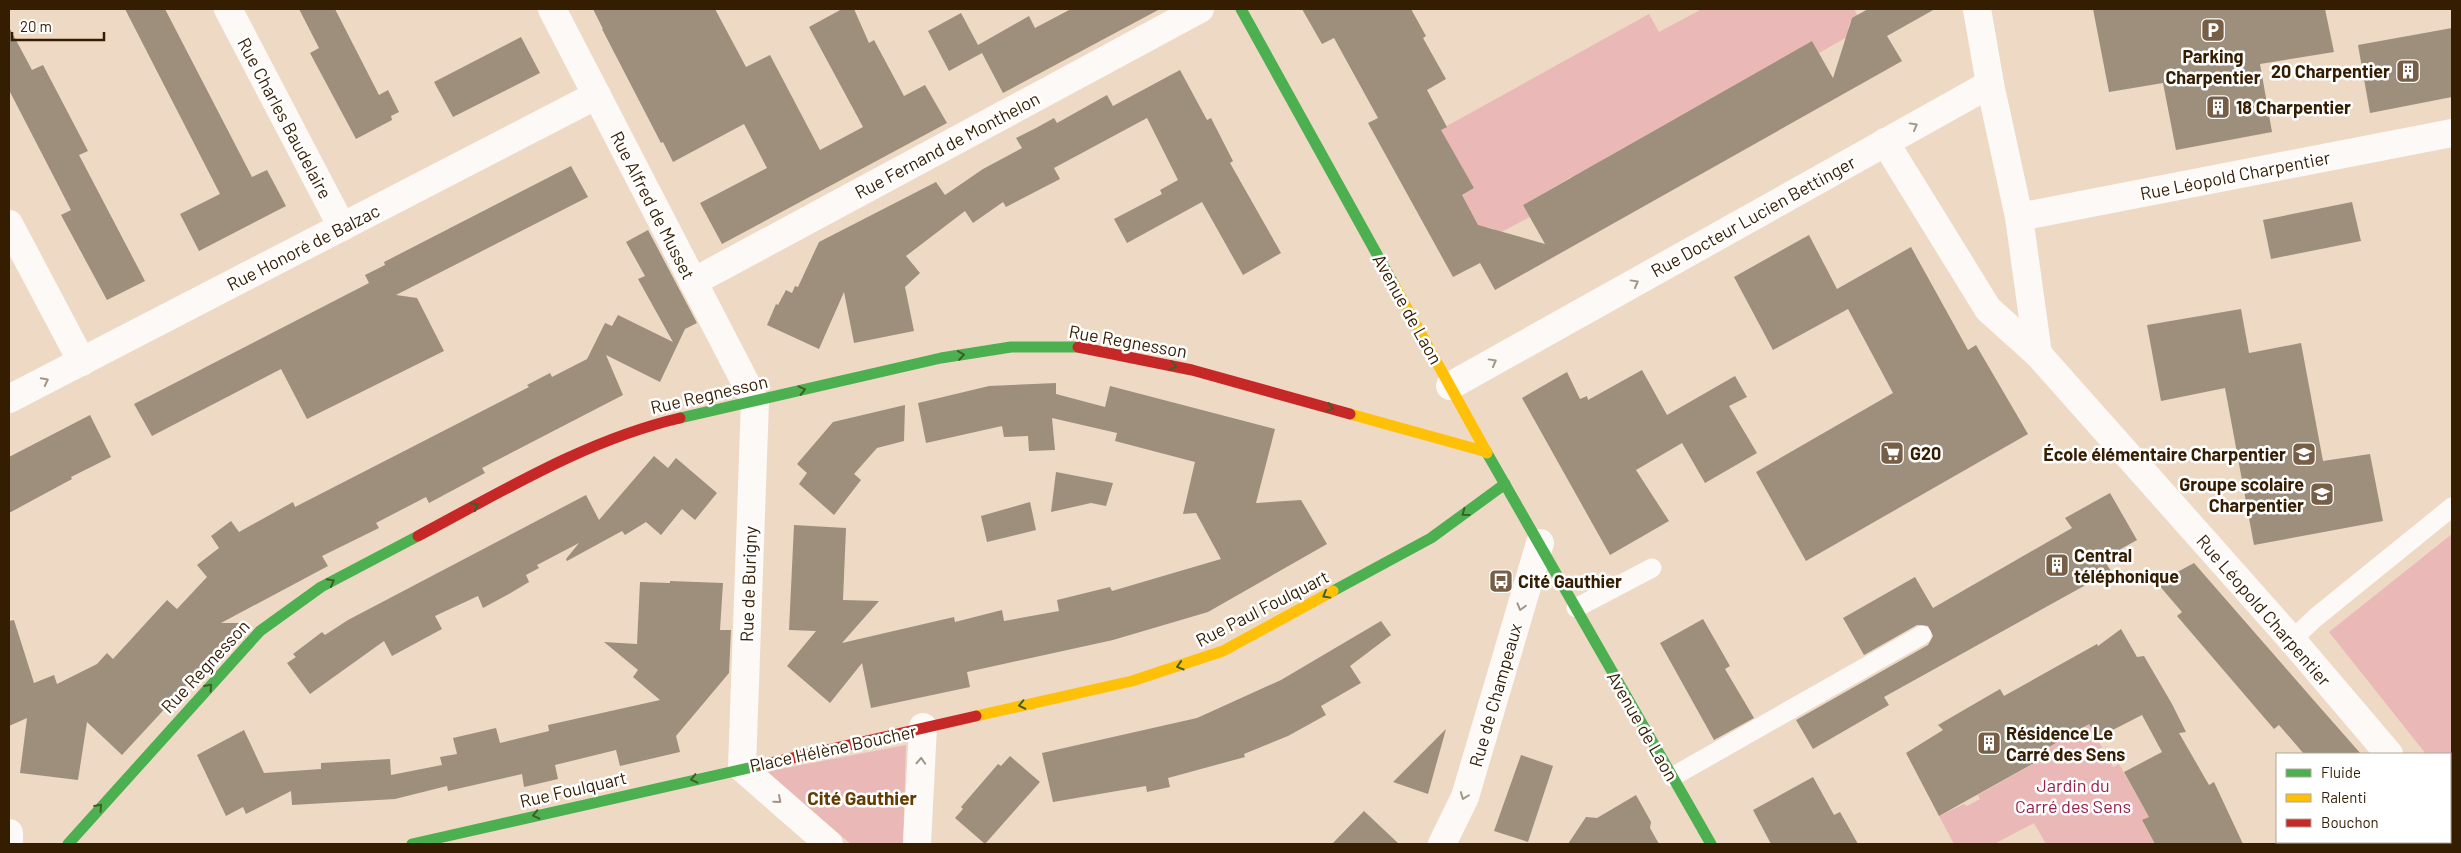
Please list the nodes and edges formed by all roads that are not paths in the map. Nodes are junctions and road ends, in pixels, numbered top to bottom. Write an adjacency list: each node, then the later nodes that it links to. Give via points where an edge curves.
1 (228, 9): 12 (street, Rue Charles Baudelaire)
2 (552, 9): 7 (street, Rue Alfred de Musset)
3 (1200, 9): 13 (street, Rue Fernand de Monthelon)
4 (1241, 9): 16 (street, Avenue de Laon)
5 (1977, 9): 6 (street)
6 (1990, 84): 9 (street, Rue Docteur Lucien Bettinger, one-way to 6); 10 (street)
7 (597, 95): 12 (street, Rue Honoré de Balzac); 13 (street, Rue Alfred de Musset)
8 (2452, 133): 10 (street, Rue Léopold Charpentier)
9 (1884, 142): 14 (street, Rue Léopold Charpentier, via 1988,309); 16 (street, Rue Docteur Lucien Bettinger, one-way to 9)
10 (2019, 217): 14 (street)
11 (9, 224): 15 (street)
12 (342, 227): 15 (street, Rue Honoré de Balzac)
13 (693, 282): 18 (street, Rue Alfred de Musset)
14 (2038, 354): 26 (street, Rue Léopold Charpentier)
15 (82, 362): 17 (street, Rue Honoré de Balzac, one-way to 15)
16 (1450, 386): 19 (street, Avenue de Laon)
17 (9, 399)
18 (755, 401): 19 (street, Rue Regnesson, one-way to 19, via 940,358 1012,347 1088,348 1192,370); 29 (street, Rue de Burigny); 33 (street, Rue Regnesson, one-way to 18, via 260,631 321,587 572,455 650,425)
19 (1487, 452): 20 (street, Avenue de Laon)
20 (1505, 484): 22 (street, Avenue de Laon); 27 (street, Rue Paul Foulquart, one-way to 27, via 1431,538 1223,651 1132,681)
21 (2452, 507): 26 (lane)
22 (1540, 543): 24 (street, Avenue de Laon); 37 (street, Rue de Champeaux, one-way to 37, via 1465,797)
23 (1652, 568): 24 (lane)
24 (1576, 608): 30 (street, Avenue de Laon)
25 (1922, 635): 30 (lane)
26 (2292, 640): 28 (street, Rue Léopold Charpentier)
27 (923, 727): 29 (street, Place Hélène Boucher); 36 (street, Place Hélène Boucher, one-way to 27)
28 (2388, 753)
29 (742, 768): 34 (street, Rue Foulquart, one-way to 34); 35 (street, Place Hélène Boucher, one-way to 35)
30 (1672, 777): 38 (street, Avenue de Laon)
31 (9, 833): 32 (street)
32 (9, 841)
33 (68, 844)
34 (412, 844)
35 (829, 844)
36 (917, 844)
37 (1442, 844)
38 (1711, 844)

